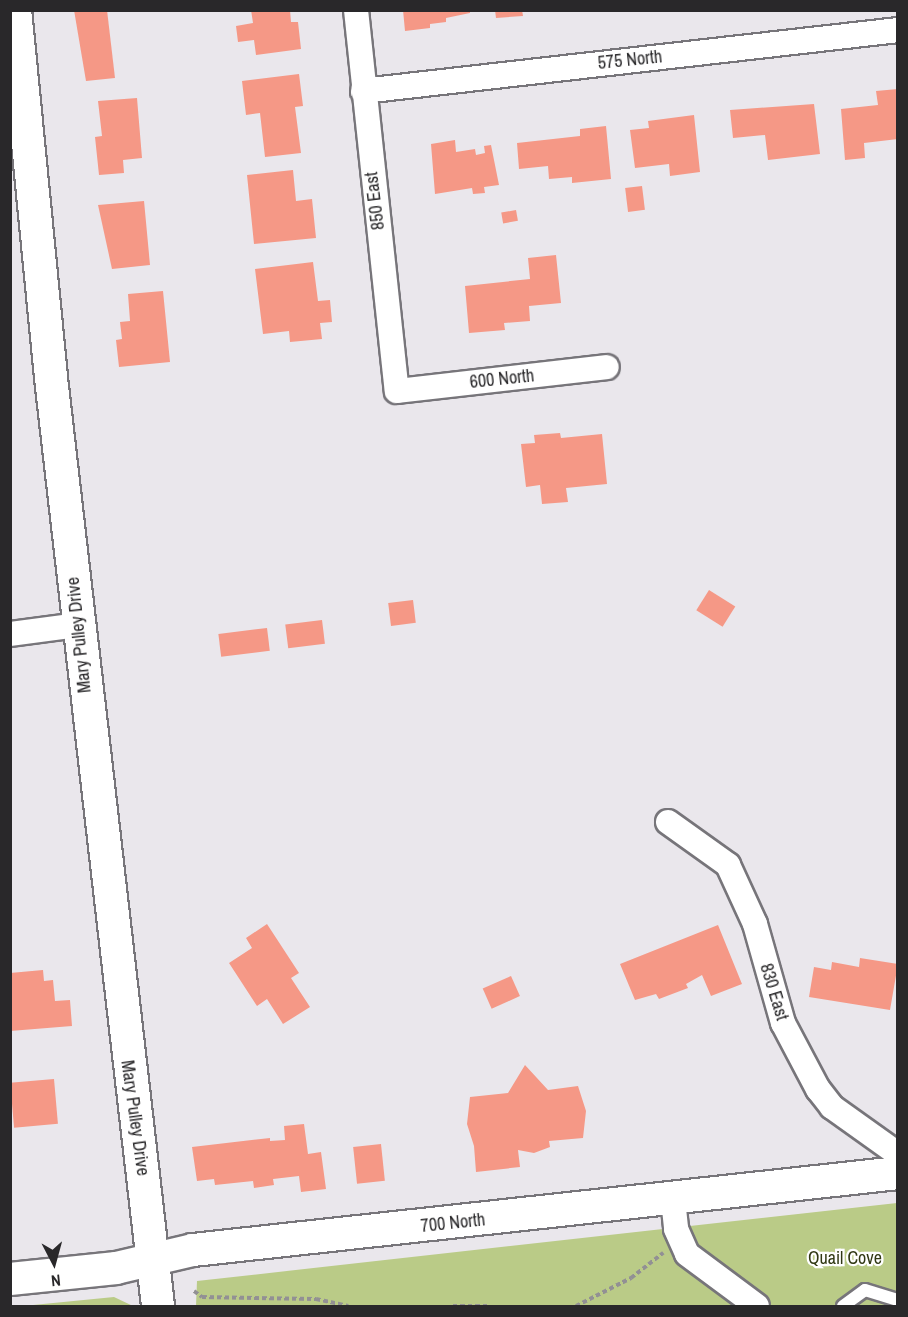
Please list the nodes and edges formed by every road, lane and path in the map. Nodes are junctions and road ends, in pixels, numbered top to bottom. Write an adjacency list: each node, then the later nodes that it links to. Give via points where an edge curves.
1 (15, 10): 7 (street, Mary Pulley Drive, via 28,175)
2 (356, 10): 4 (street, 850 East)
3 (897, 30): 4 (street, 575 North)
4 (363, 91): 6 (street, 850 East)
5 (608, 368): 6 (street, 600 North)
6 (397, 391)
7 (78, 625): 8 (street); 14 (street, Mary Pulley Drive)
8 (10, 634)
9 (668, 822): 10 (street, 830 East, via 728,865 755,924 783,1023 818,1089 832,1107)
10 (897, 1154)
11 (897, 1173): 12 (street, 700 North)
12 (673, 1199): 14 (street, 700 North, via 193,1251); 23 (street, via 676,1229 687,1254)
13 (664, 1253): 22 (path, via 631,1278)
14 (153, 1259): 15 (street, 700 North, via 116,1268); 18 (street, Mary Pulley Drive)
15 (10, 1279)
16 (194, 1291): 19 (path, via 202,1296 316,1299)
17 (897, 1300): 24 (lane, via 865,1290)
18 (158, 1306)
19 (348, 1306)
20 (453, 1306): 21 (path)
21 (489, 1306)
22 (576, 1306)
23 (757, 1306)
24 (843, 1306)

